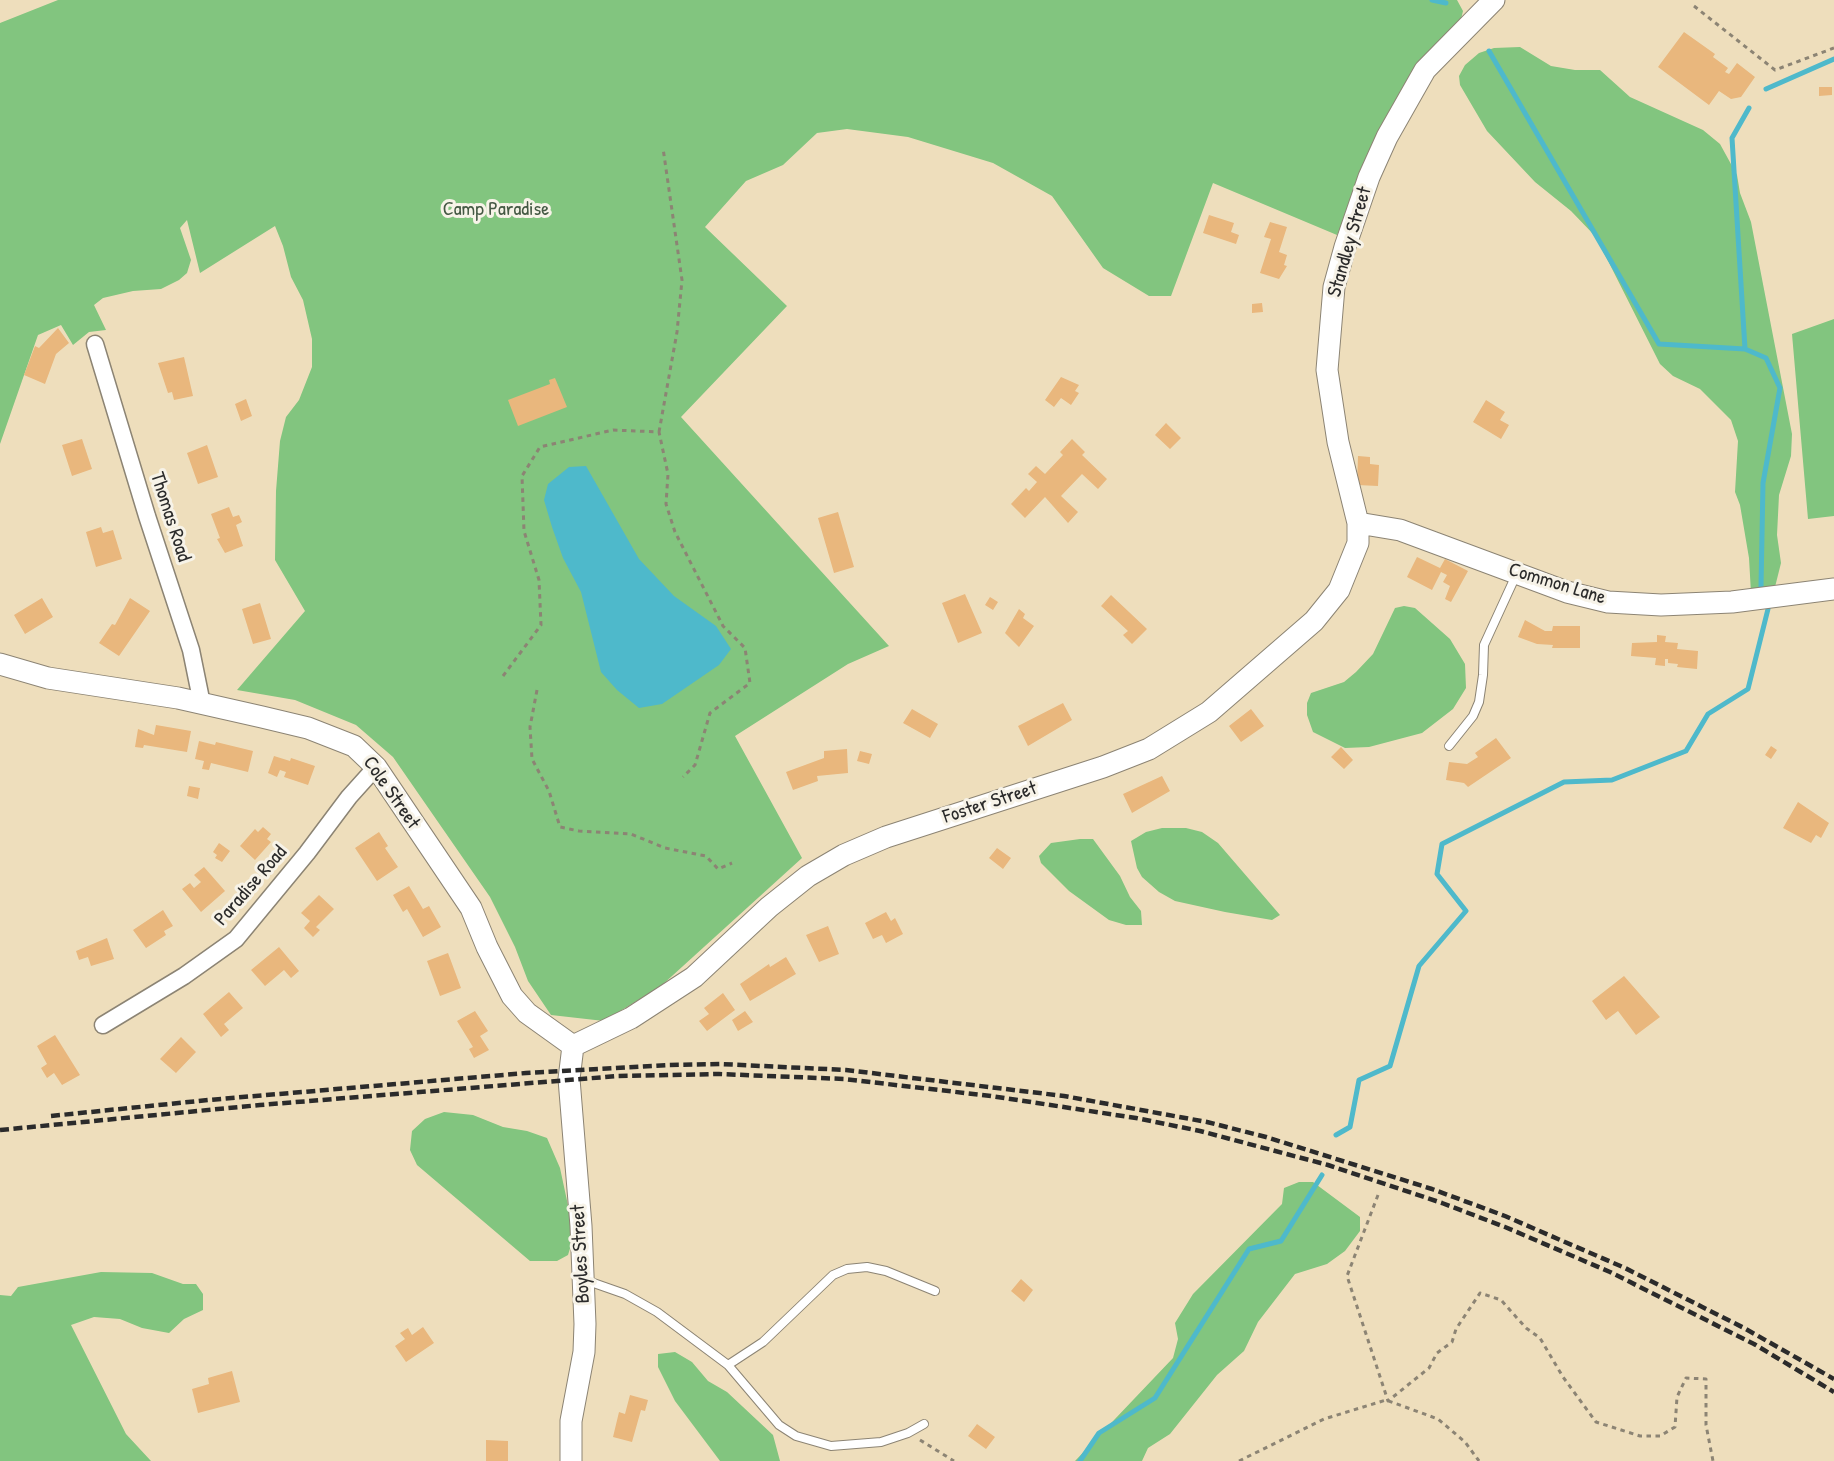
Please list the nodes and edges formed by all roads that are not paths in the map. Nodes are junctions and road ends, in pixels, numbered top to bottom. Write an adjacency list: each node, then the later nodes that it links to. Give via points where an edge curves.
1 (1494, 0): 3 (street, Standley Street, via 1425,70 1404,106 1369,177 1334,287 1327,370 1338,442)
2 (95, 344): 7 (street, Thomas Road, via 191,650)
3 (1358, 523): 4 (street, Common Lane, via 1400,530); 11 (street, Foster Street, via 1358,543 1339,590 1314,621 1209,712 1149,749 886,837 844,855 808,876 769,907 694,977 615,1027)
4 (1517, 573): 5 (street, Common Lane, via 1608,602 1682,604); 8 (lane, via 1484,645 1482,687 1476,709)
5 (1834, 589)
6 (0, 664): 7 (street, Cole Street, via 48,678)
7 (202, 704): 9 (street, Cole Street, via 343,740)
8 (1449, 747)
9 (376, 767): 10 (street, Paradise Road, via 236,939); 11 (street, Cole Street, via 471,908 512,996 527,1013)
10 (103, 1025)
11 (573, 1046): 12 (street, Boyles Street, via 569,1079)
12 (585, 1280): 14 (lane, via 625,1294 657,1312); 16 (street, Boyles Street, via 584,1352 573,1401)
13 (935, 1291): 14 (lane, via 886,1271 867,1267 847,1269 833,1275 763,1342)
14 (728, 1365): 15 (lane, via 779,1425 796,1436 831,1446 881,1442)
15 (924, 1424)
16 (571, 1461)

